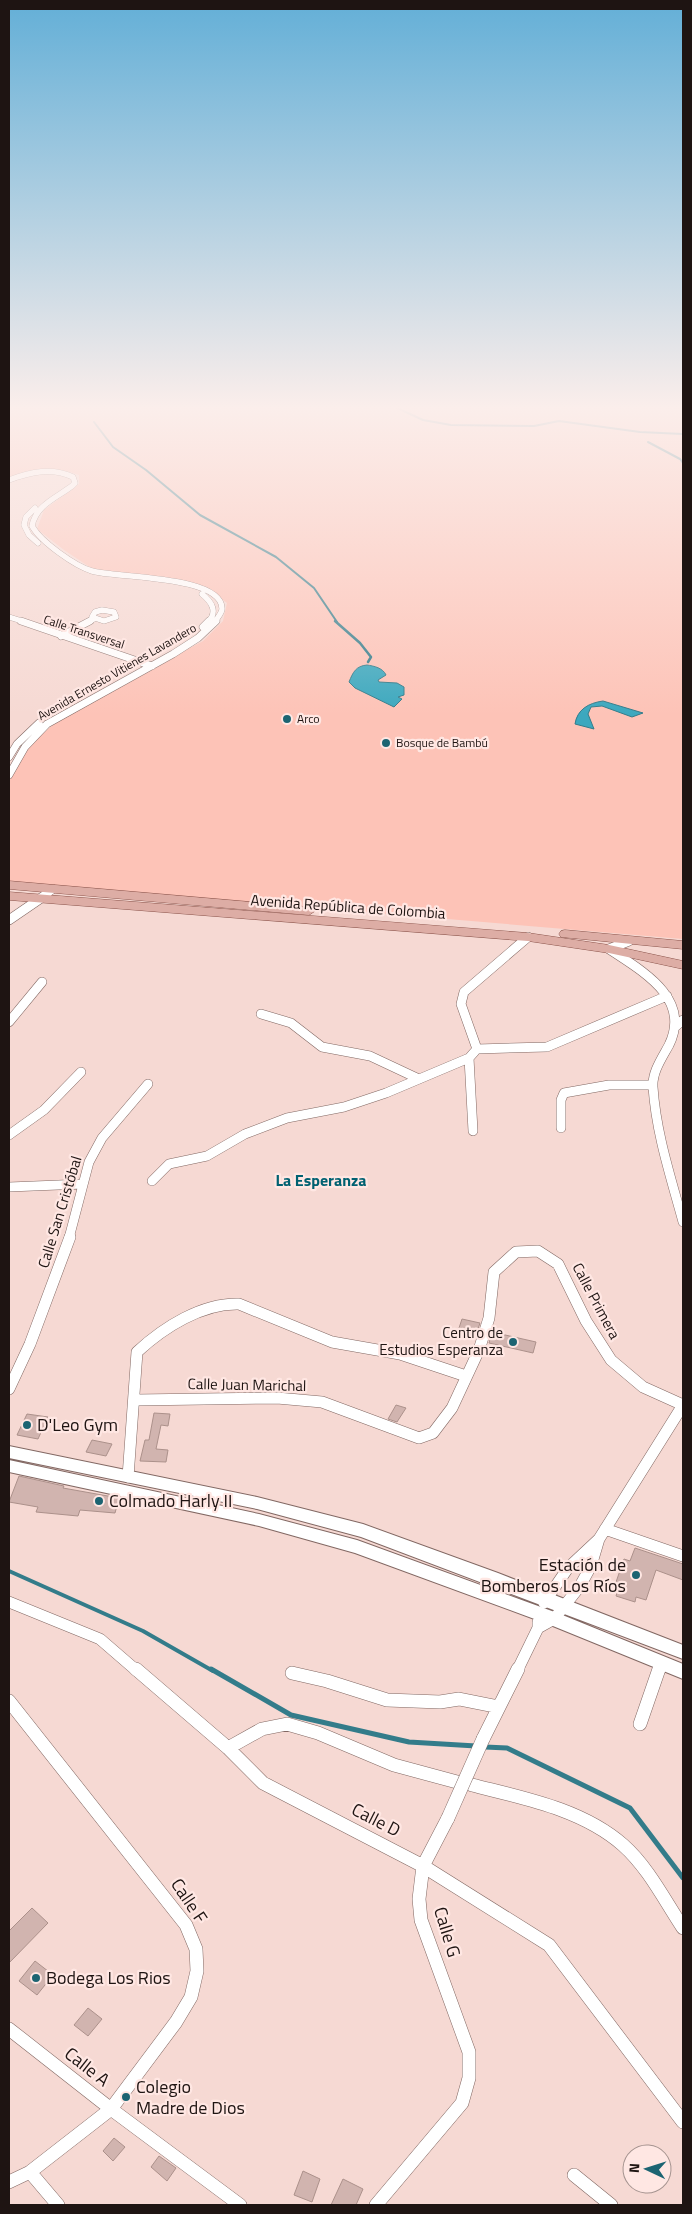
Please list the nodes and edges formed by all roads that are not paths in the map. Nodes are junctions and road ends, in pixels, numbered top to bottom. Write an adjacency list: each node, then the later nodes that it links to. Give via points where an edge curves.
1 (36, 508): 3 (street, Avenida Ernesto Vitienes Lavandero, via 24,525 32,538)
2 (42, 508): 3 (street, Avenida Ernesto Vitienes Lavandero, via 33,518 32,526 38,536)
3 (78, 568): 7 (street, Avenida Ernesto Vitienes Lavandero, via 180,582 209,592 220,602 220,616 211,628 186,647)
4 (9, 618): 6 (street, Calle Transversal)
5 (94, 619): 6 (street)
6 (61, 636): 7 (street, Calle Transversal)
7 (149, 665): 8 (street, Avenida Ernesto Vitienes Lavandero)
8 (69, 708): 9 (street, Avenida Ernesto Vitienes Lavandero, via 32,728); 10 (street, Avenida Ernesto Vitienes Lavandero, via 38,732)
9 (9, 757)
10 (11, 764): 11 (street, Avenida Ernesto Vitienes Lavandero)
11 (9, 775)
12 (9, 885): 13 (main road, Avenida República de Colombia)
13 (54, 889): 15 (street); 18 (main road, Avenida República de Colombia)
14 (9, 896): 15 (main road, Avenida República de Colombia)
15 (37, 899): 16 (street); 17 (main road, Avenida República de Colombia)
16 (9, 920)
17 (528, 937): 20 (main road, Avenida República de Colombia); 28 (street, via 464,992 461,1004)
18 (629, 941): 19 (main road, Avenida República de Colombia); 20 (street)
19 (683, 945)
20 (609, 949): 21 (main road, Avenida República de Colombia); 23 (street, via 657,985)
21 (683, 965)
22 (42, 982): 26 (street)
23 (666, 996): 27 (street); 28 (street, via 547,1047)
24 (261, 1014): 31 (street, via 291,1023 322,1047 383,1060)
25 (683, 1020): 27 (street)
26 (9, 1022)
27 (675, 1027): 33 (street)
28 (478, 1049): 29 (street)
29 (468, 1058): 31 (street); 35 (street)
30 (81, 1072): 36 (street, via 44,1110)
31 (419, 1079): 37 (street, via 344,1107 287,1118 245,1134 207,1156 169,1164)
32 (148, 1084): 38 (street, Calle San Cristóbal, via 102,1138 89,1162)
33 (653, 1085): 34 (street, via 609,1085 564,1093 560,1100); 40 (street, via 660,1138)
34 (561, 1128)
35 (473, 1131)
36 (9, 1135)
37 (152, 1180)
38 (83, 1184): 39 (street); 42 (street, Calle San Cristóbal, via 73,1229 30,1344)
39 (9, 1187)
40 (683, 1222)
41 (466, 1376): 43 (street, Calle Juan Marichal, via 452,1408 433,1434 419,1438 322,1402 277,1398); 43 (street, via 400,1354 332,1342 239,1304 223,1304 187,1318 149,1339 137,1352); 44 (street, Calle Primera, via 479,1350 488,1318 494,1272 516,1252 538,1251 558,1264 586,1320 611,1360 643,1388)
42 (9, 1388)
43 (136, 1400): 47 (street)
44 (683, 1405): 48 (street)
45 (9, 1452): 47 (main road)
46 (9, 1466): 52 (main road, via 314,1534)
47 (128, 1477): 52 (main road, via 257,1503 363,1531)
48 (602, 1534): 49 (street); 51 (street, via 591,1566); 52 (street, Calle G, via 585,1549)
49 (683, 1556)
50 (9, 1602): 61 (street, Calle D, via 100,1640)
51 (564, 1606): 52 (main road); 53 (street); 54 (main road)
52 (541, 1614): 53 (main road); 59 (street, Calle G)
53 (554, 1619): 55 (main road)
54 (683, 1652)
55 (662, 1662): 56 (main road); 60 (street)
56 (683, 1672)
57 (292, 1673): 59 (street, via 388,1700 440,1702 459,1699)
58 (9, 1701): 67 (street, Calle F, via 171,1903 186,1924 196,1949 197,1970 191,1997)
59 (499, 1706): 64 (street, Calle G, bridge)
60 (640, 1724)
61 (228, 1748): 62 (street, via 262,1729 287,1724 318,1733 394,1765); 64 (street, Calle D, via 263,1783)
62 (457, 1782)
63 (472, 1785): 65 (street, via 532,1800 585,1820 623,1844)
64 (423, 1866): 68 (street, Calle D, via 549,1945); 74 (street, Calle G, via 419,1898 421,1920 469,2052 471,2070 462,2103)
65 (683, 1928)
66 (9, 2029): 67 (street, Calle A)
67 (111, 2109): 69 (street, Calle F); 73 (street, Calle A)
68 (683, 2122)
69 (30, 2172): 71 (street, Calle F); 72 (street)
70 (574, 2174): 75 (street)
71 (9, 2182)
72 (58, 2205)
73 (240, 2205)
74 (376, 2205)
75 (611, 2205)

